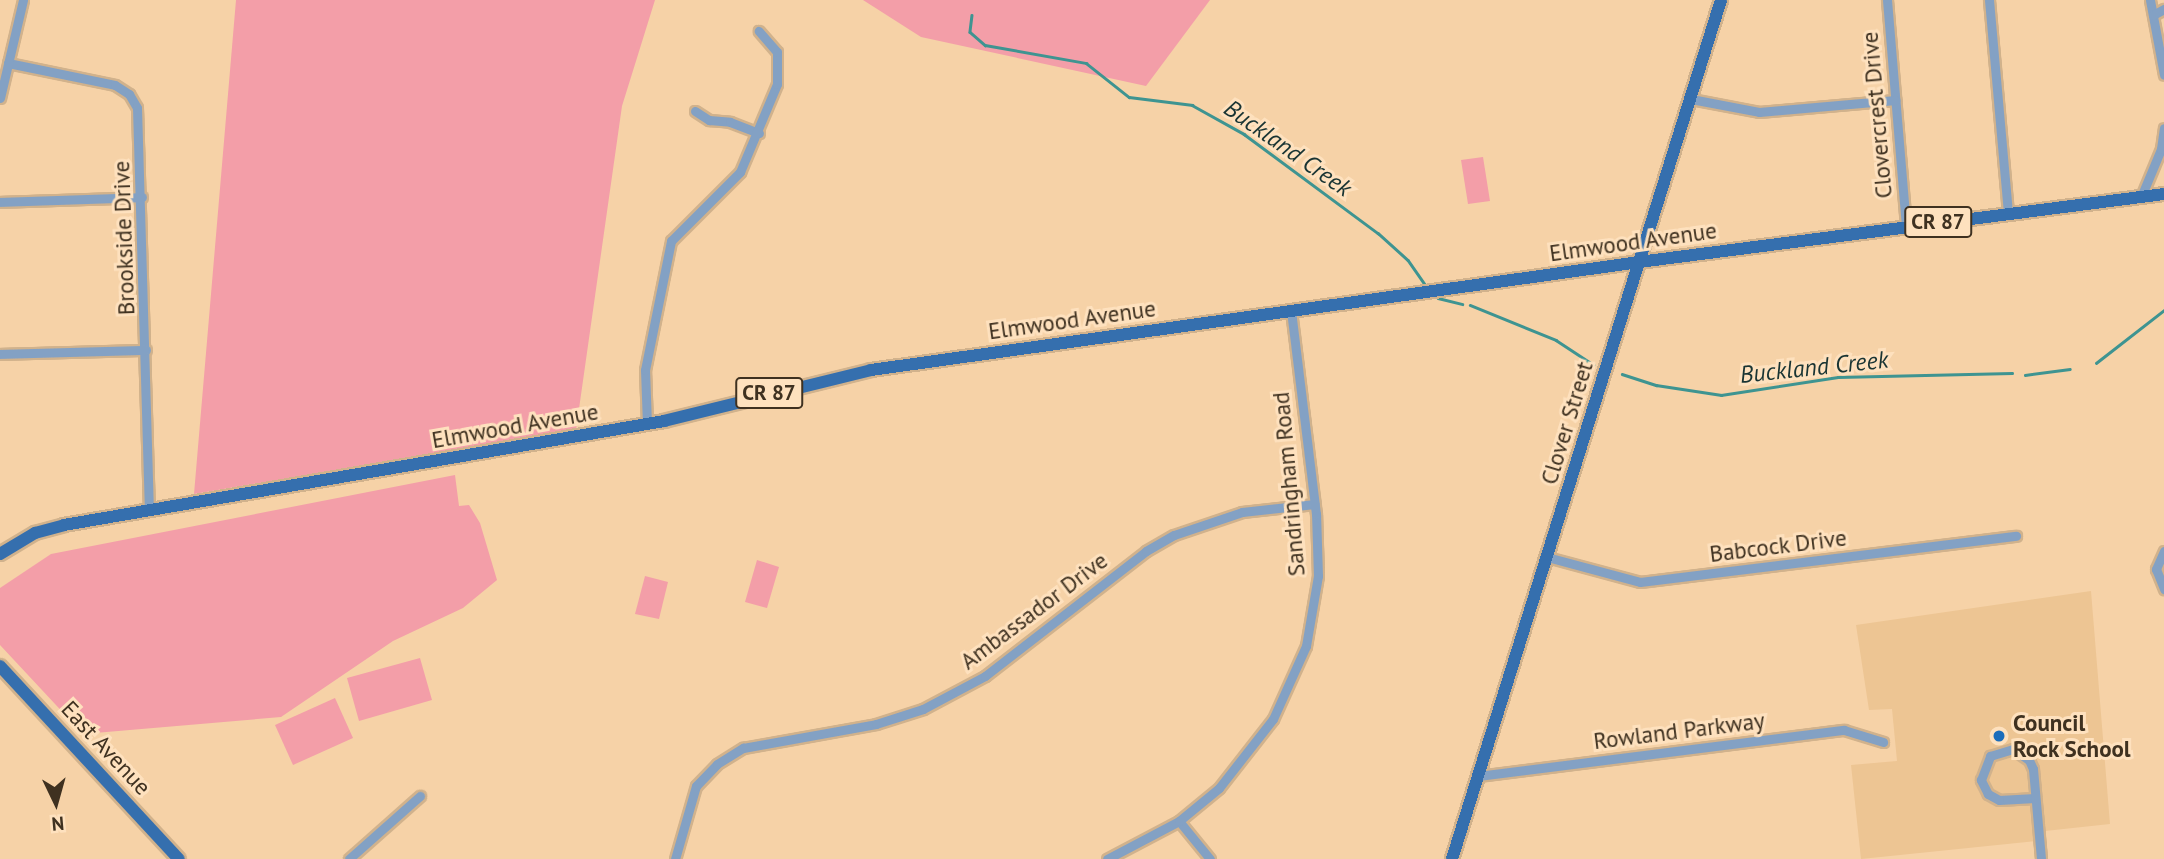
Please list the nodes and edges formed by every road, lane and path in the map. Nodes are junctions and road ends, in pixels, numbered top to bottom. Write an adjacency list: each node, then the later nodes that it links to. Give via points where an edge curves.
1 (23, 0): 9 (street)
2 (1721, 0): 12 (main road, Clover Street)
3 (1887, 0): 13 (street, Clovercrest Drive)
4 (1989, 0): 21 (street)
5 (2150, 0): 7 (street)
6 (2164, 9): 7 (street)
7 (2153, 15): 10 (street)
8 (759, 31): 16 (street, via 774,46 779,69)
9 (8, 63): 11 (street); 18 (street, Brookside Drive, via 106,82 129,94 139,116)
10 (2164, 75)
11 (0, 98)
12 (1691, 99): 13 (street, via 1759,112); 23 (main road, Clover Street)
13 (1895, 100): 22 (street, Clovercrest Drive)
14 (695, 111): 16 (street, via 709,120)
15 (2164, 128): 19 (street, via 2161,149)
16 (759, 133): 27 (street, via 731,183 671,241 644,378)
17 (2164, 194): 19 (main road, Elmwood Avenue / CR 87)
18 (142, 197): 20 (street); 25 (street, Brookside Drive)
19 (2141, 197): 21 (main road, Elmwood Avenue / CR 87)
20 (0, 202)
21 (2008, 214): 22 (main road, Elmwood Avenue / CR 87)
22 (1906, 226): 23 (main road, Elmwood Avenue / CR 87)
23 (1639, 262): 24 (main road, Elmwood Avenue / CR 87); 33 (main road, Clover Street)
24 (1291, 310): 27 (main road, Elmwood Avenue / CR 87, via 871,370); 28 (street, Sandringham Road)
25 (146, 350): 26 (street); 29 (street, Brookside Drive)
26 (0, 354)
27 (647, 424): 29 (main road, Elmwood Avenue / CR 87)
28 (1315, 504): 40 (street, Sandringham Road, via 1317,595 1294,680 1245,760); 43 (street, Ambassador Drive, via 1242,512 1174,535 1146,551 985,677 923,709 876,724 743,748 717,764 696,786)
29 (149, 509): 32 (main road, Elmwood Avenue / CR 87, via 48,528)
30 (2016, 536): 33 (street, Babcock Drive, via 1640,582)
31 (2164, 551): 34 (street, via 2156,569)
32 (0, 554)
33 (1547, 557): 37 (main road, Clover Street)
34 (2164, 589)
35 (0, 666): 41 (main road, East Avenue)
36 (1883, 742): 37 (street, Rowland Parkway, via 1844,730)
37 (1478, 776): 46 (main road, Clover Street)
38 (420, 796): 42 (street)
39 (2035, 798): 39 (street, via 2033,769 2023,753 2000,750 1990,756 1981,780 1988,794 1999,800); 47 (street)
40 (1179, 821): 44 (street, Sandringham Road); 45 (street)
41 (179, 859)
42 (349, 859)
43 (675, 859)
44 (1107, 859)
45 (1209, 859)
46 (1452, 859)
47 (2041, 859)

